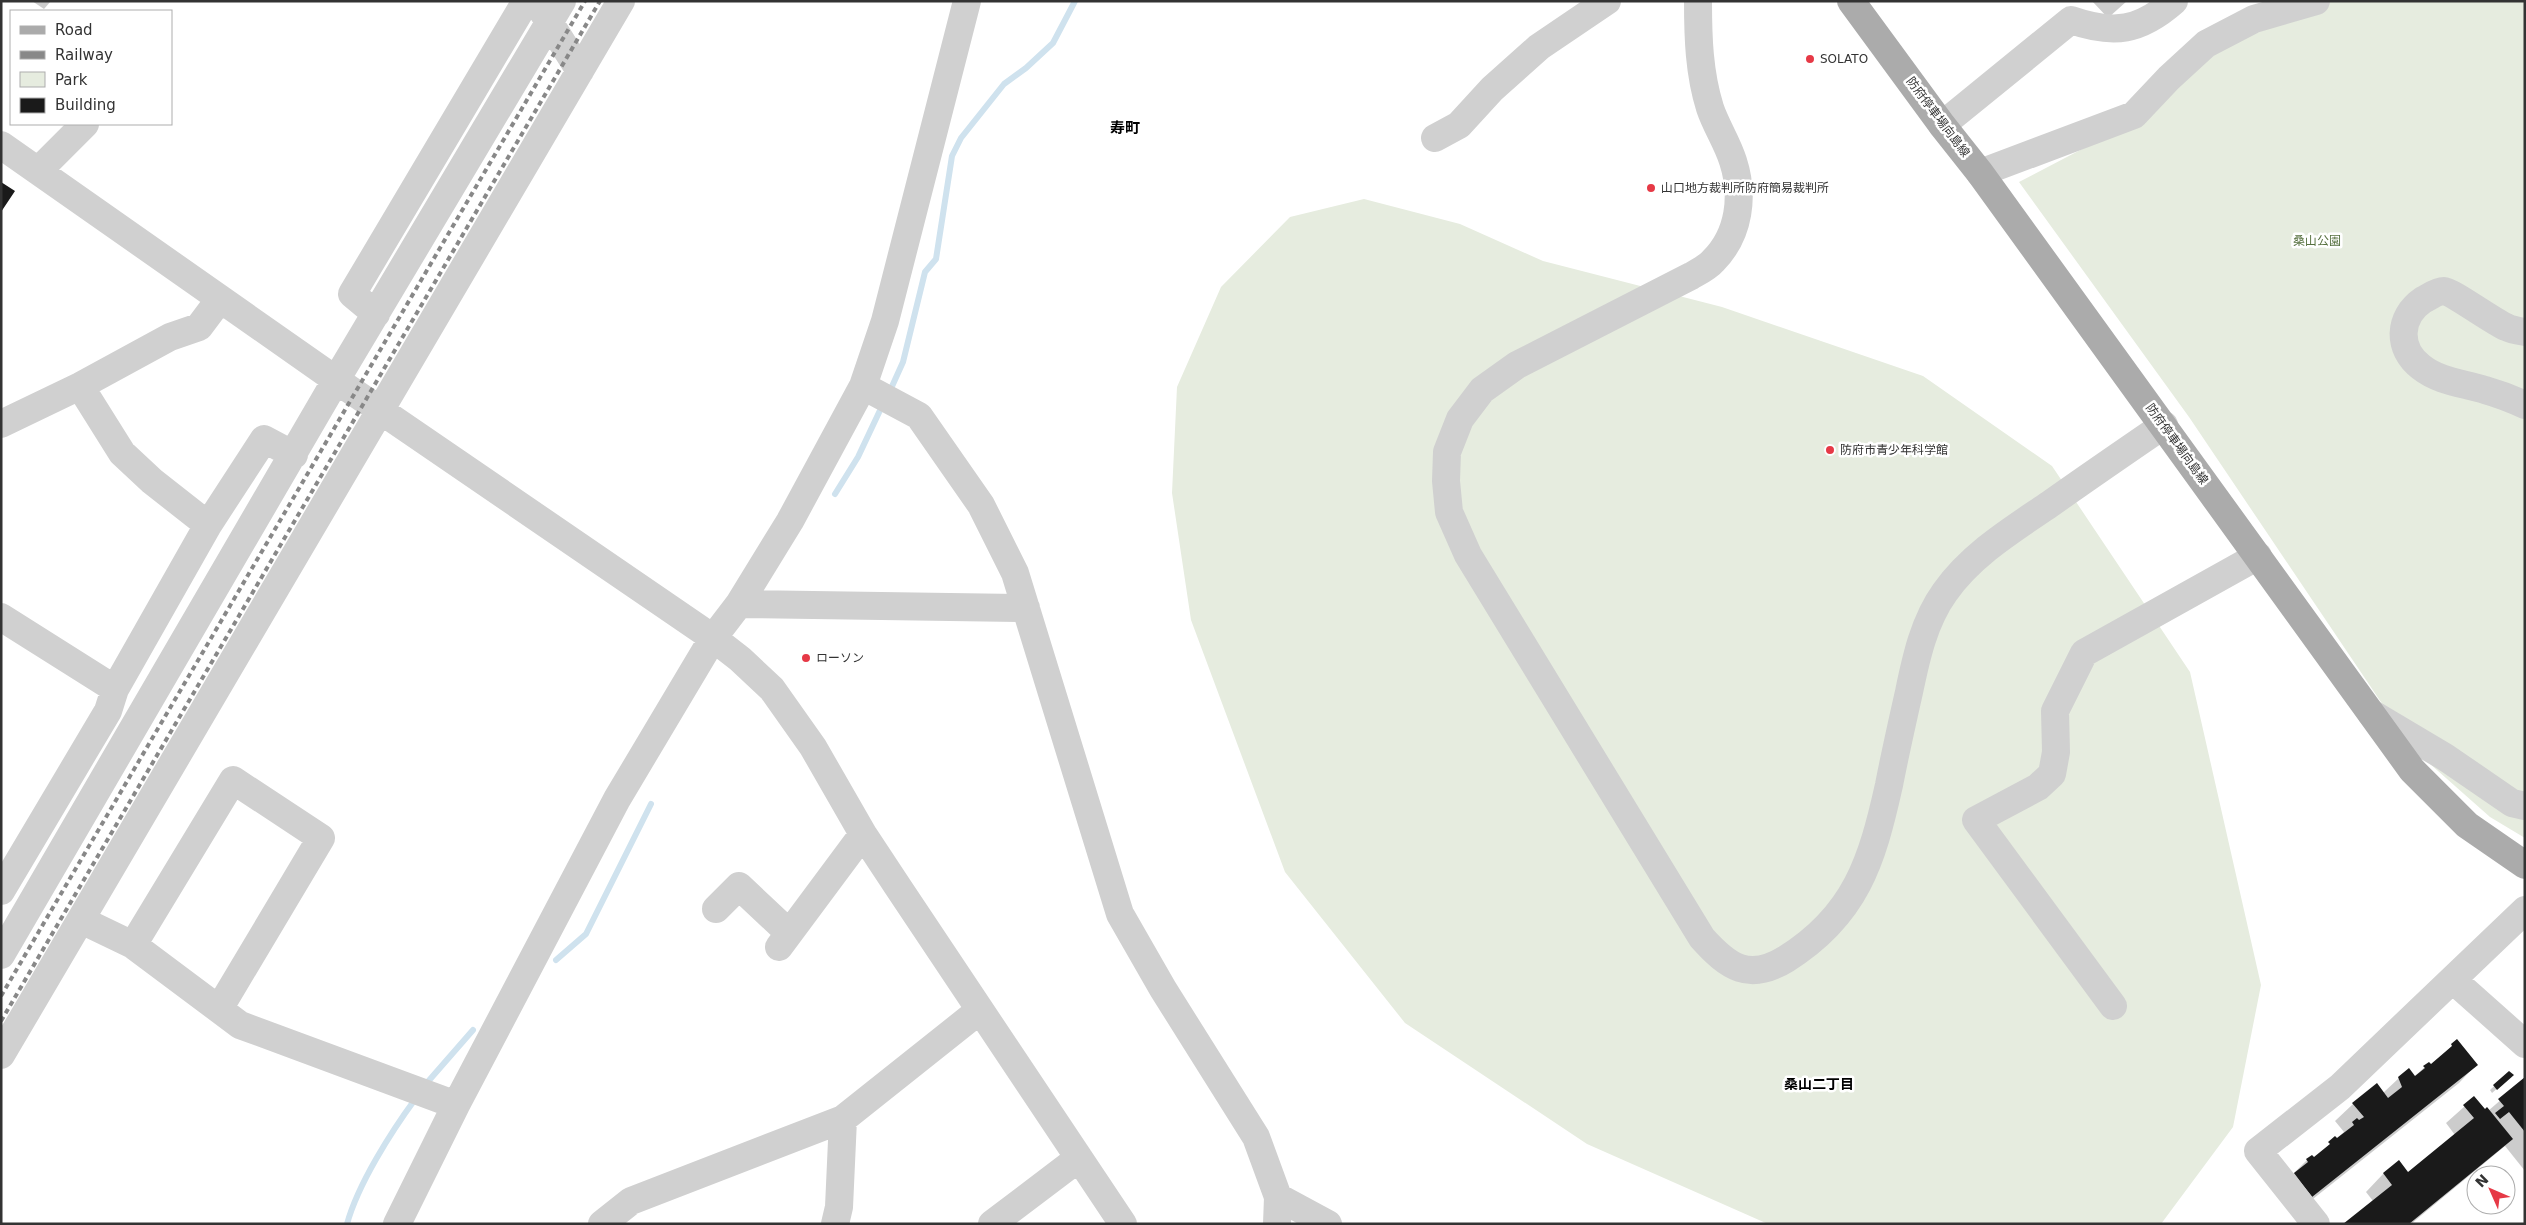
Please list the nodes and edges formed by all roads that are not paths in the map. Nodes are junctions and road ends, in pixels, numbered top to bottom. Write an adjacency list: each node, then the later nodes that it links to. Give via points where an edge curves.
1 (526, 1): 18 (street, via 352,294)
2 (621, 1): 10 (street)
3 (967, 1): 22 (street, via 885,321)
4 (1607, 1): 13 (street, via 1539,47 1459,125)
5 (1698, 1): 26 (street, via 1699,56 1710,108 1733,160 1740,188 1738,216 1728,239 1713,261 1692,276 1517,365 1482,390 1460,419 1447,452 1446,481 1449,512 1468,555 1702,938 1722,960 1747,971 1774,967 1826,929 1863,876 1878,832 1927,624 1944,593 1972,560)
6 (1852, 1): 12 (main road, 防府停車場向島線)
7 (2174, 1): 12 (street, via 2157,17 2122,30 2095,28 2071,20)
8 (2316, 1): 16 (street, via 2254,19 2206,44 2134,115)
9 (549, 8): 10 (street); 18 (street)
10 (580, 71): 24 (street)
11 (84, 125): 15 (street)
12 (1942, 125): 16 (main road, 防府停車場向島線)
13 (1435, 138)
14 (1, 145): 15 (street)
15 (38, 171): 17 (street)
16 (1980, 173): 26 (main road, 防府停車場向島線)
17 (220, 298): 20 (street); 21 (street, via 199,327 170,337)
18 (376, 314): 20 (street)
19 (2525, 332): 23 (street, via 2508,328 2455,294 2444,291 2414,306 2405,321 2403,340 2410,355 2430,374)
20 (336, 380): 24 (street); 27 (street)
21 (80, 386): 25 (street); 28 (street, via 122,453)
22 (863, 386): 30 (street, via 790,521); 31 (street, via 919,416 981,505 1015,573)
23 (2525, 405)
24 (380, 411): 33 (street); 42 (street)
25 (1, 424)
26 (2164, 425): 29 (main road, 防府停車場向島線)
27 (294, 456): 28 (street, via 264,439); 44 (street)
28 (208, 525): 34 (street)
29 (2258, 556): 35 (main road, 防府停車場向島線); 46 (street, via 2084,653 2055,710 2056,752 2052,774 2038,787 1976,820)
30 (739, 604): 31 (street); 33 (street)
31 (1026, 608): 54 (street, via 1120,914 1256,1137)
32 (1, 617): 34 (street)
33 (713, 638): 37 (street, via 772,689 813,747); 51 (street, via 617,799)
34 (115, 690): 39 (street, via 108,711)
35 (2371, 713): 36 (street, via 2512,803); 38 (main road, 防府停車場向島線, via 2412,770 2467,825)
36 (2525, 806)
37 (863, 834): 40 (street, via 784,940 739,886); 48 (street)
38 (2525, 865)
39 (1, 891)
40 (716, 909)
41 (2525, 910): 45 (street)
42 (81, 920): 43 (street); 50 (street)
43 (133, 945): 47 (street); 47 (street, via 233,780 321,838)
44 (1, 955)
45 (2453, 980): 49 (street); 62 (street, via 2340,1087 2258,1151)
46 (2114, 1006)
47 (220, 1009): 51 (street, via 240,1025)
48 (980, 1010): 52 (street); 53 (street)
49 (2525, 1044)
50 (1, 1055)
51 (456, 1105): 55 (street)
52 (843, 1118): 56 (street, via 631,1201); 57 (street)
53 (1079, 1158): 58 (street); 59 (street)
54 (1278, 1197): 60 (street); 61 (street)
55 (397, 1224)
56 (602, 1224)
57 (835, 1224)
58 (992, 1224)
59 (1123, 1224)
60 (1277, 1224)
61 (1328, 1224)
62 (2316, 1224)

